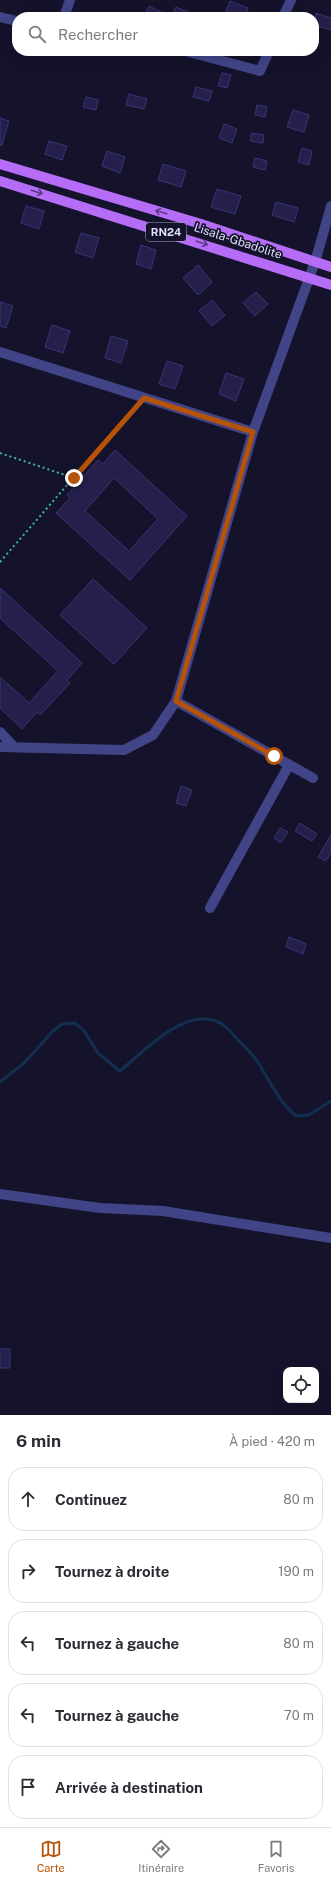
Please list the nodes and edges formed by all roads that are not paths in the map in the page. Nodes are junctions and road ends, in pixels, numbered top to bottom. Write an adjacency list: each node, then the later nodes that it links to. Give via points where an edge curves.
1 (70, 0): 3 (street)
2 (291, 0): 4 (street)
3 (66, 12)
4 (285, 12)
5 (0, 17): 6 (street)
6 (12, 20)
7 (204, 56): 8 (street, via 260,71)
8 (267, 56)
9 (0, 164): 12 (main road, Lisala-Gbadolite / RN24, one-way to 9, via 201,224)
10 (0, 181): 14 (main road, Lisala-Gbadolite / RN24, one-way to 14)
11 (331, 206): 12 (street)
12 (316, 262): 13 (main road, Lisala-Gbadolite / RN24); 14 (street)
13 (331, 267)
14 (310, 278): 15 (main road, Lisala-Gbadolite / RN24); 17 (street)
15 (331, 284)
16 (0, 352): 17 (street)
17 (253, 432): 18 (street)
18 (176, 701): 21 (street, via 153,735 124,750); 22 (street)
19 (0, 732): 21 (street)
20 (0, 747): 21 (street)
21 (14, 747)
22 (289, 765): 23 (street); 24 (street)
23 (313, 778)
24 (210, 908)
25 (0, 1194): 26 (street, via 100,1208 163,1211)
26 (331, 1238)

